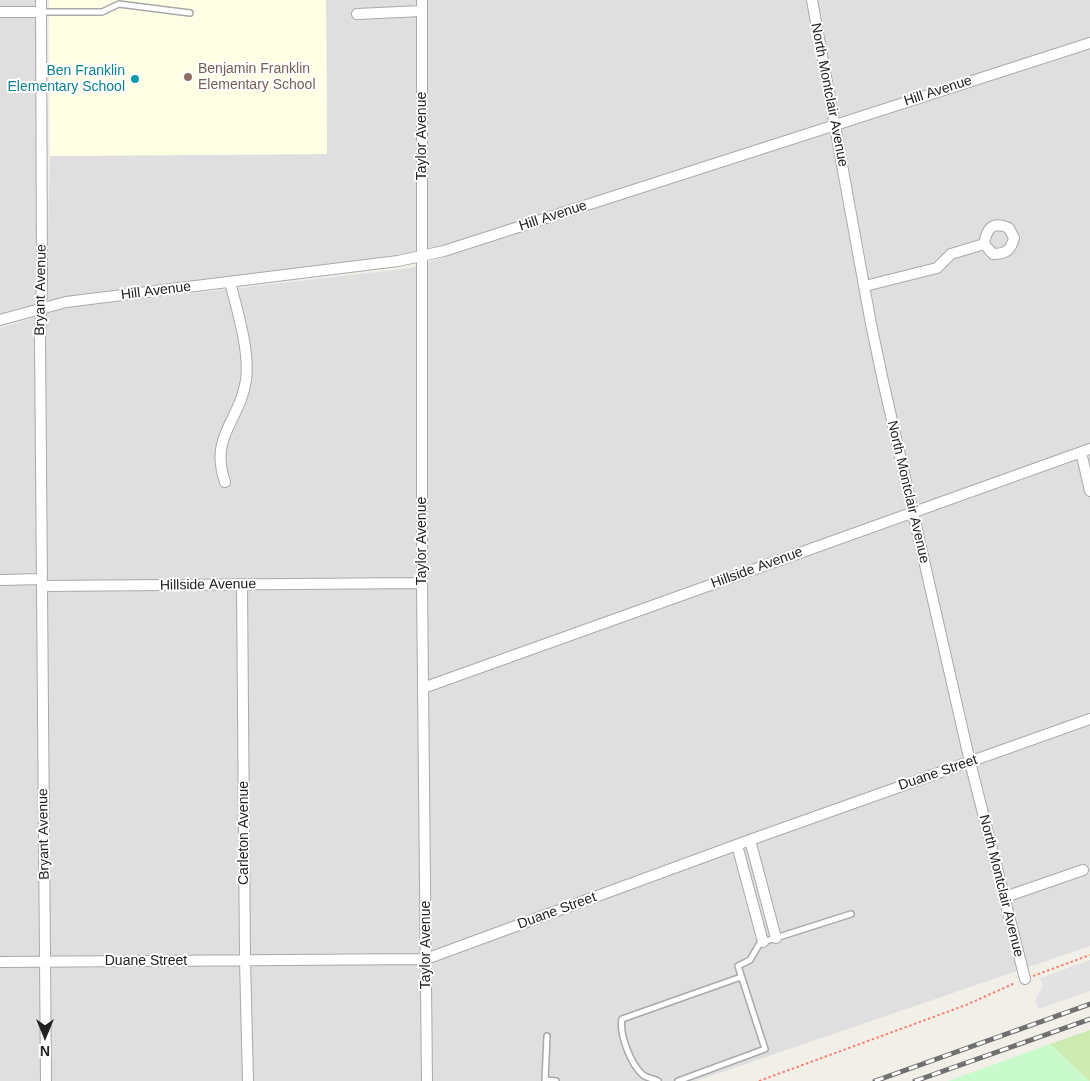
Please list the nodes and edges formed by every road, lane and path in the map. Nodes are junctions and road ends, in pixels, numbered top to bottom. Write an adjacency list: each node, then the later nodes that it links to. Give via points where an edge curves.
1 (41, 0): 6 (street, Bryant Avenue)
2 (422, 0): 4 (street, Taylor Avenue)
3 (812, 0): 10 (street, North Montclair Avenue)
4 (422, 11): 8 (street); 12 (street, Taylor Avenue)
5 (0, 12): 6 (street)
6 (41, 12): 7 (lane, via 102,12 119,4); 15 (street, Bryant Avenue)
7 (190, 13)
8 (357, 14)
9 (1090, 42): 10 (street, Hill Avenue)
10 (835, 124): 12 (street, Hill Avenue); 14 (street, North Montclair Avenue)
11 (984, 244): 14 (street, via 951,254 937,268)
12 (422, 256): 13 (street, Hill Avenue); 23 (street, Taylor Avenue)
13 (230, 282): 15 (street, Hill Avenue, via 66,302); 18 (street, via 242,336 246,377 241,399 221,443 220,462)
14 (865, 286): 20 (street, North Montclair Avenue)
15 (41, 308): 16 (street, Hill Avenue); 22 (street, Bryant Avenue)
16 (0, 320)
17 (1085, 450): 19 (street); 20 (street, Hillside Avenue)
18 (225, 482)
19 (1090, 492)
20 (913, 512): 25 (street, Hillside Avenue); 27 (street, North Montclair Avenue)
21 (0, 580): 22 (street, Hillside Avenue)
22 (42, 583): 24 (street, Hillside Avenue); 39 (street, Bryant Avenue)
23 (422, 583): 24 (street, Hillside Avenue); 25 (street, Taylor Avenue)
24 (242, 584): 37 (street, Carleton Avenue)
25 (423, 688): 36 (street, Taylor Avenue)
26 (1090, 719): 27 (street, Duane Street)
27 (970, 762): 28 (street, Duane Street); 31 (street, North Montclair Avenue)
28 (750, 840): 29 (street, Duane Street); 33 (street)
29 (737, 845): 34 (street); 36 (street, Duane Street)
30 (1083, 870): 31 (street)
31 (1005, 897): 41 (street, North Montclair Avenue)
32 (851, 914): 33 (lane)
33 (776, 938): 34 (lane)
34 (764, 942): 40 (lane, via 760,943 750,960 738,966)
35 (1090, 955): 41 (path)
36 (426, 959): 37 (street, Duane Street); 46 (street, Taylor Avenue)
37 (245, 960): 39 (street, Duane Street); 45 (street, Carleton Avenue)
38 (0, 962): 39 (street, Duane Street)
39 (45, 962): 44 (street, Bryant Avenue)
40 (742, 977): 48 (lane, via 622,1019 620,1026 632,1062 644,1076); 49 (lane, via 765,1049)
41 (1025, 979): 50 (path, via 966,1006)
42 (547, 1036): 43 (lane)
43 (546, 1080): 47 (lane)
44 (46, 1081)
45 (248, 1081)
46 (427, 1081)
47 (556, 1081)
48 (658, 1081)
49 (678, 1081)
50 (759, 1081)

